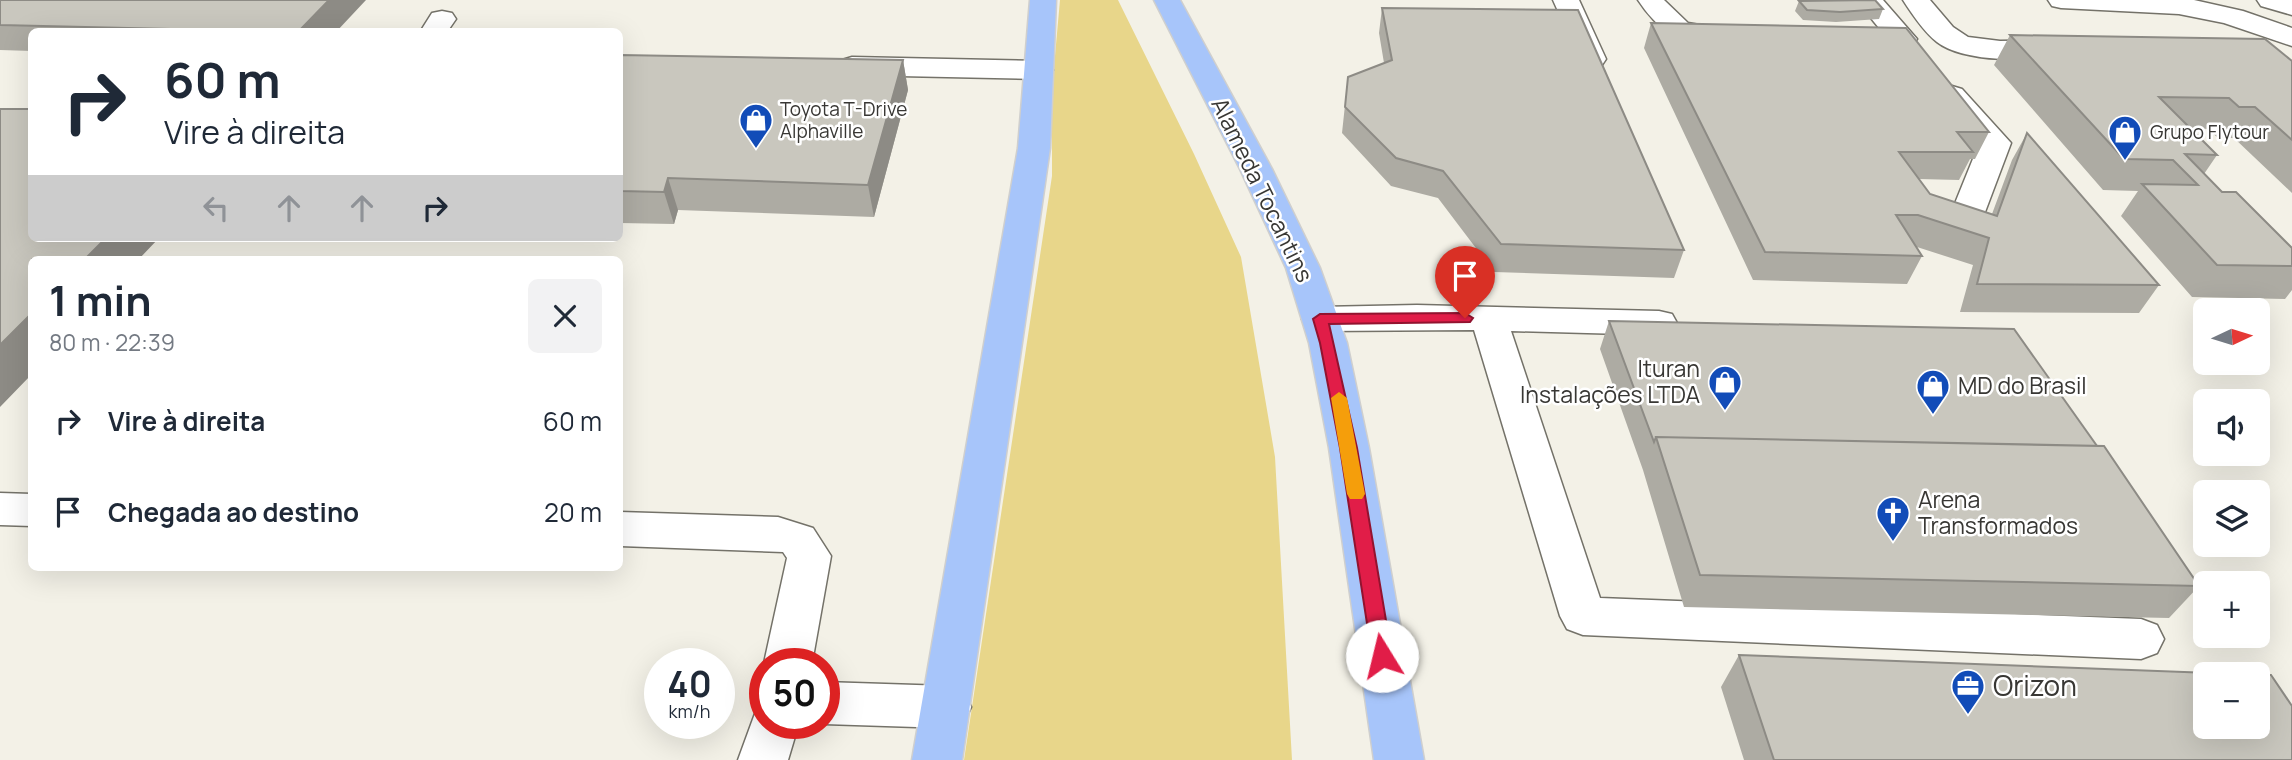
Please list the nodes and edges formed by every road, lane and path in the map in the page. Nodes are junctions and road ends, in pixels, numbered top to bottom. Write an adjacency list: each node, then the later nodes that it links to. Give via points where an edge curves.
1 (1023, 0): 16 (main road)
2 (1043, 0): 16 (main road)
3 (1167, 0): 20 (main road, Alameda Tocantins, via 1256,169 1297,255)
4 (1566, 0): 18 (street)
5 (1651, 0): 11 (street, via 1671,26 1702,35)
6 (1869, 0): 15 (street)
7 (1916, 0): 14 (street, via 1949,38 1961,44)
8 (2061, 0): 13 (street, via 2179,3 2214,10)
9 (2270, 0): 10 (street)
10 (2292, 7)
11 (1742, 36)
12 (1863, 38): 15 (street)
13 (2292, 38)
14 (2082, 48)
15 (1918, 56): 19 (street, via 1994,143)
16 (1040, 59): 17 (street); 29 (main road, via 1034,148)
17 (826, 66)
18 (1603, 83)
19 (1962, 228)
20 (1320, 319): 21 (street); 33 (main road, Alameda Tocantins, via 1349,448)
21 (1489, 319): 22 (street); 26 (street, via 1583,616)
22 (1695, 324)
23 (0, 509): 24 (street)
24 (28, 510)
25 (623, 529): 27 (street, via 778,534 798,540 809,556)
26 (2141, 639)
27 (791, 648)
28 (840, 704): 29 (street)
29 (947, 707): 32 (main road)
30 (769, 739): 31 (street)
31 (763, 760)
32 (937, 760)
33 (1399, 760)

